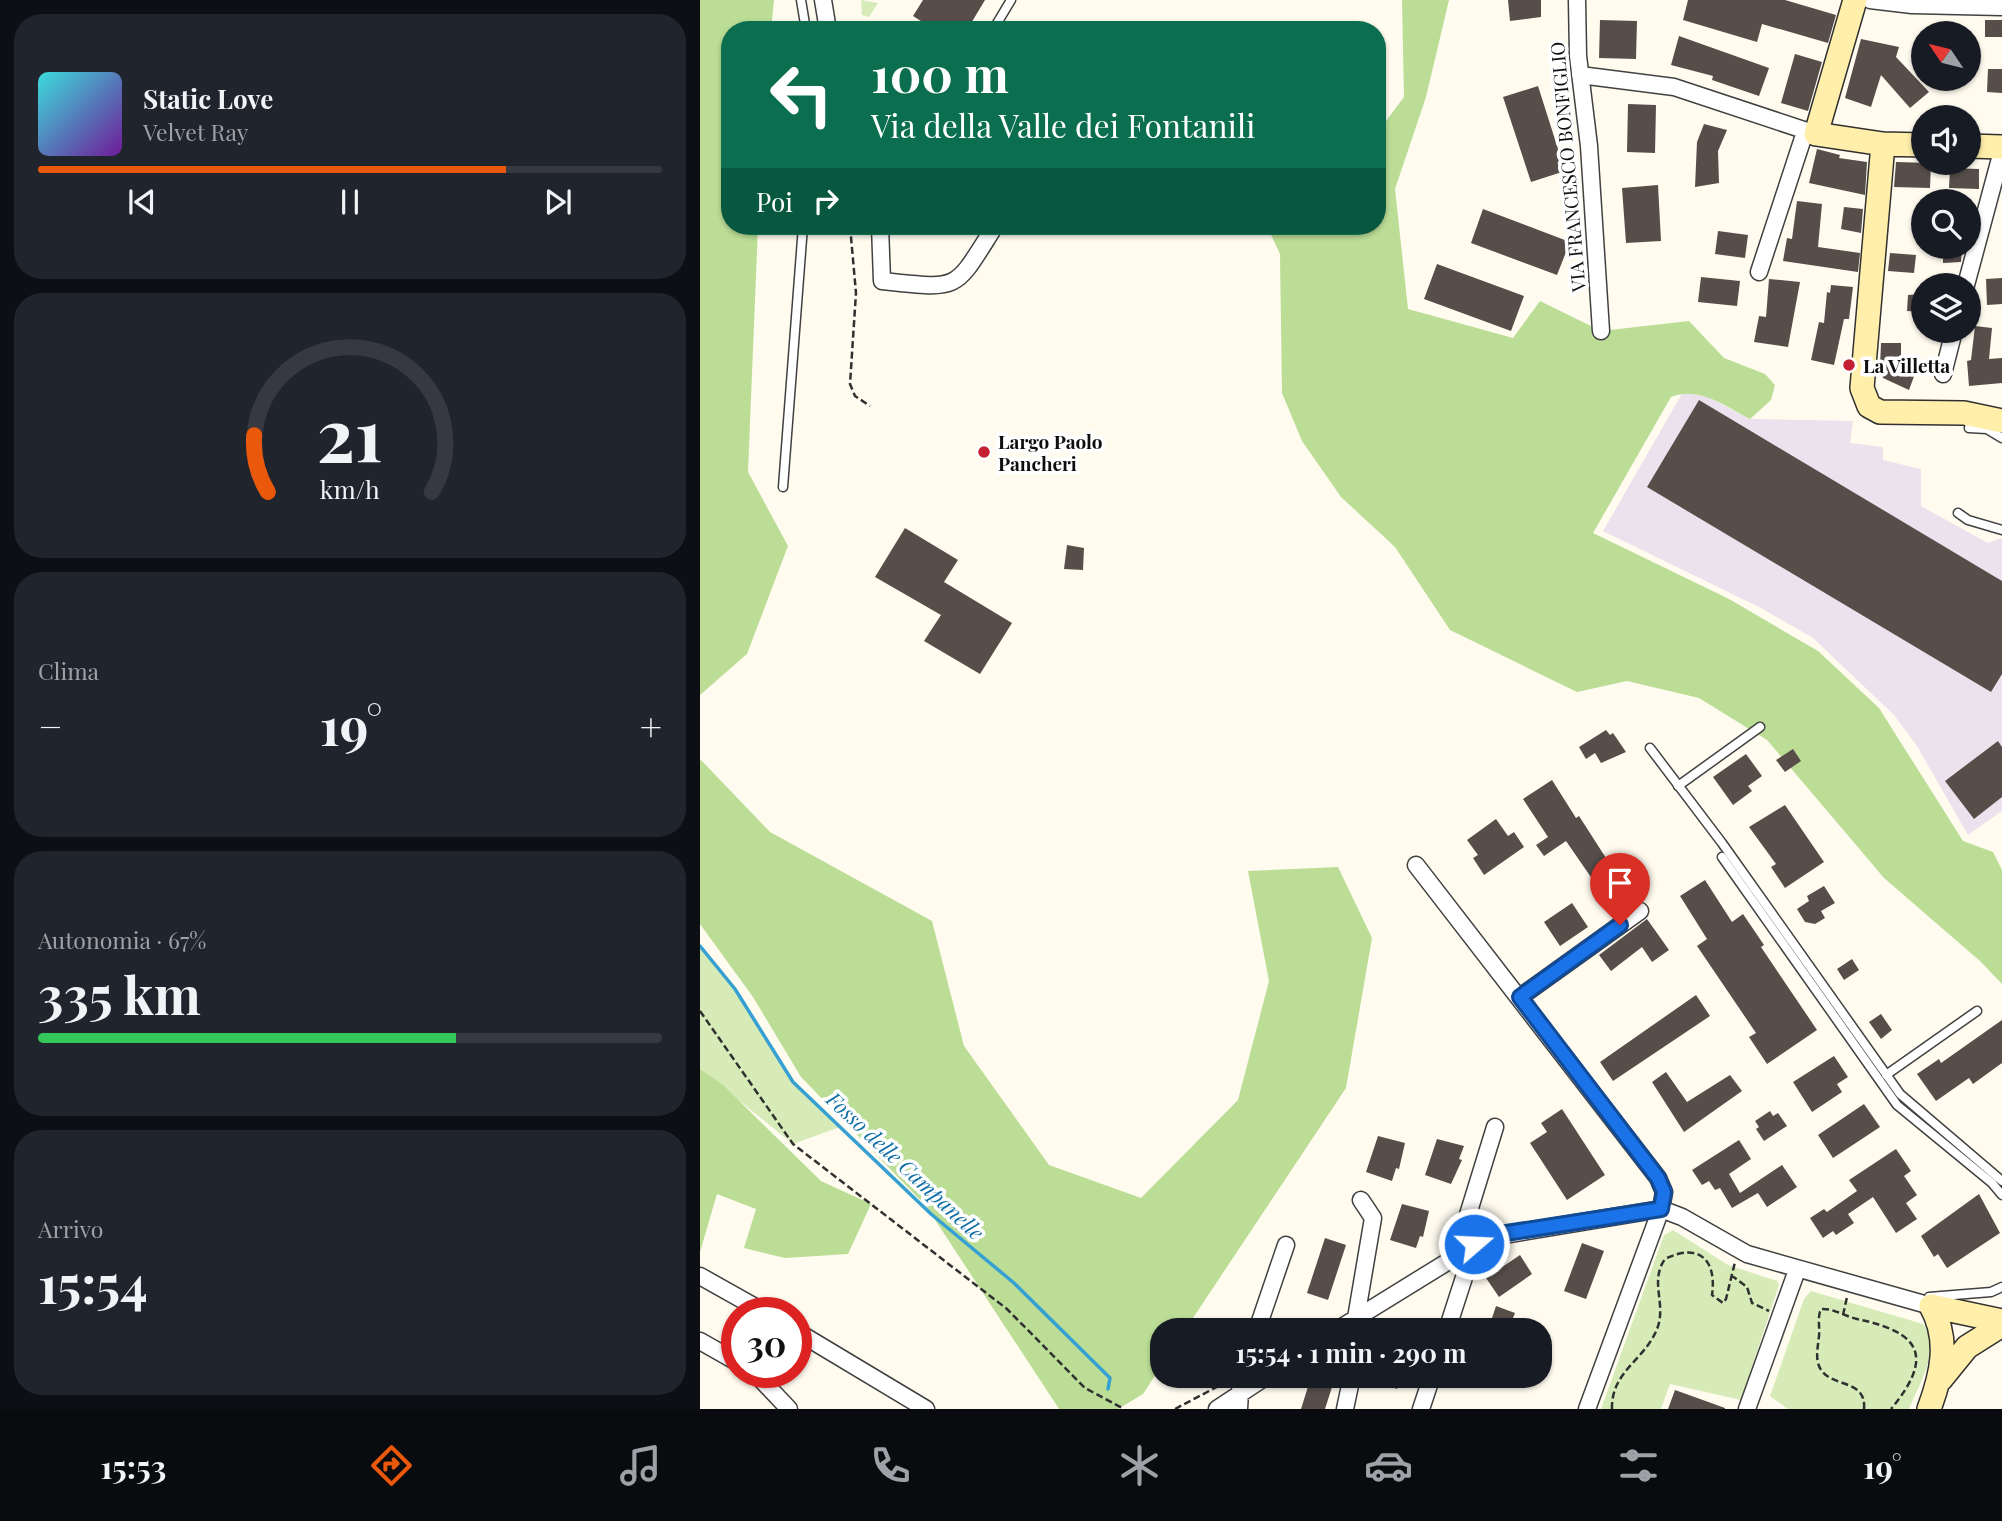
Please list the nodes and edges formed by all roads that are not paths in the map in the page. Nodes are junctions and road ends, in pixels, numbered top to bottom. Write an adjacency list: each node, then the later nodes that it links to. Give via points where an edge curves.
1 (802, 0): 8 (lane)
2 (824, 0): 9 (street)
3 (1012, 0): 10 (lane)
4 (1577, 0): 11 (street, VIA FRANCESCO BONFIGLIO)
5 (1855, 0): 12 (street)
6 (1870, 0): 7 (street)
7 (2002, 7)
8 (805, 21)
9 (827, 21)
10 (999, 21)
11 (1580, 75): 12 (street, via 1674,87); 22 (street, VIA FRANCESCO BONFIGLIO)
12 (1811, 133): 13 (street); 20 (street)
13 (1883, 144): 14 (street); 25 (street, via 1862,388 1869,406 1880,412)
14 (1911, 145)
15 (1981, 147): 16 (street)
16 (2002, 149): 21 (street)
17 (802, 235): 28 (lane)
18 (880, 235): 19 (street, via 882,281 947,286 962,279)
19 (989, 235)
20 (1759, 272)
21 (1969, 273)
22 (1601, 331)
23 (1951, 343): 24 (street)
24 (1943, 374)
25 (1972, 414): 26 (street); 27 (lane, via 1969,428 1987,429)
26 (2002, 421)
27 (2002, 438)
28 (783, 487)
29 (1958, 513): 30 (lane)
30 (2002, 530)
31 (1760, 727): 33 (lane)
32 (1650, 748): 33 (lane)
33 (1678, 786): 39 (lane)
34 (1722, 857): 42 (lane, via 1897,1105)
35 (1416, 865): 37 (street)
36 (1640, 911): 37 (street)
37 (1520, 997): 44 (street, via 1658,1178 1664,1192)
38 (1977, 1011): 39 (lane)
39 (1886, 1075): 41 (lane, via 1908,1103)
40 (1495, 1127): 46 (street, via 1466,1221)
41 (2002, 1181)
42 (2002, 1195)
43 (1361, 1200): 54 (street, via 1373,1218)
44 (1661, 1209): 46 (street, via 1500,1234); 47 (street, via 1739,1251); 71 (street)
45 (1286, 1245): 53 (street)
46 (1469, 1247): 55 (street); 56 (street, via 1470,1259)
47 (1797, 1270): 51 (street); 72 (street)
48 (700, 1276): 50 (street)
49 (2002, 1287): 51 (lane)
50 (737, 1297)
51 (1905, 1300): 52 (street)
52 (1931, 1306): 57 (street); 61 (street, via 1942,1339)
53 (1261, 1318)
54 (1356, 1318)
55 (1364, 1318)
56 (1451, 1318)
57 (2002, 1323): 61 (street, via 1967,1347)
58 (700, 1341): 60 (street)
59 (812, 1341): 67 (street)
60 (721, 1353)
61 (1940, 1381): 73 (street)
62 (769, 1388): 66 (street)
63 (1349, 1388): 69 (street)
64 (1428, 1388): 70 (street)
65 (1240, 1390): 68 (street)
66 (789, 1409)
67 (926, 1409)
68 (1217, 1409)
69 (1345, 1409)
70 (1421, 1409)
71 (1587, 1409)
72 (1747, 1409)
73 (1929, 1409)

